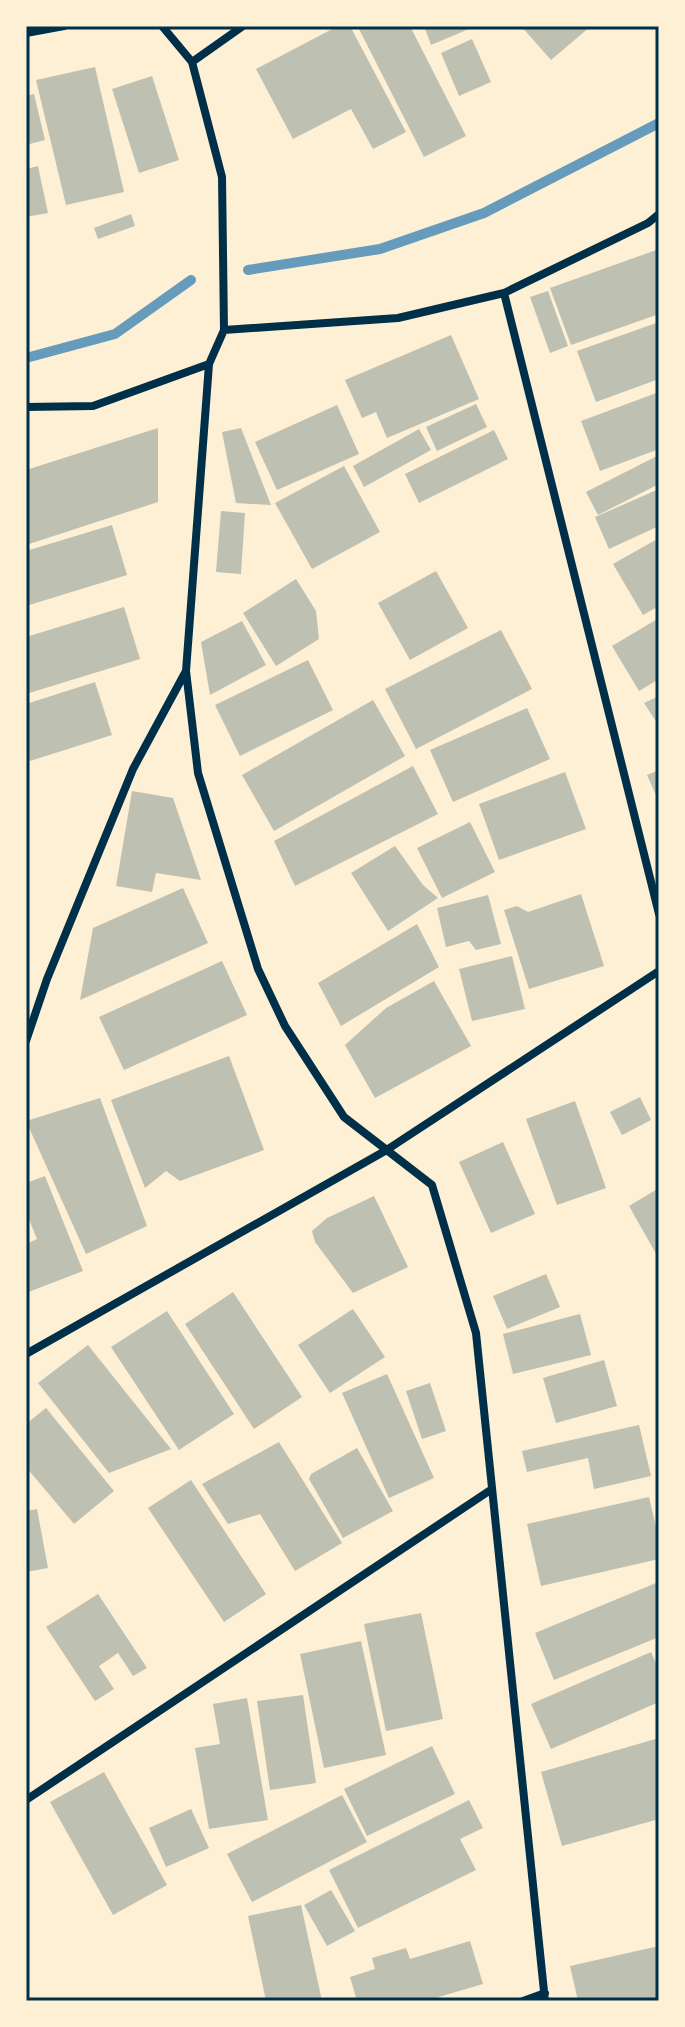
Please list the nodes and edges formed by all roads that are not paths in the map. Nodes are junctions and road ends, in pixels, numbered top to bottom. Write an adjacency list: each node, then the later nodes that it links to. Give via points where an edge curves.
1 (64, 26): 4 (street)
2 (162, 26): 5 (street)
3 (243, 26): 5 (street)
4 (26, 33)
5 (192, 62): 8 (street, via 222,177)
6 (659, 214): 7 (street)
7 (504, 293): 8 (street, via 398,318); 12 (street)
8 (224, 330): 9 (street)
9 (209, 364): 10 (street, via 93,406); 11 (street)
10 (26, 407)
11 (186, 671): 14 (street, via 133,769); 15 (street, via 198,773 258,969 285,1026 344,1117)
12 (659, 914)
13 (659, 971): 15 (street)
14 (26, 1041)
15 (385, 1151): 16 (street); 17 (street, via 432,1185 476,1333)
16 (26, 1354)
17 (492, 1489): 18 (street); 19 (street)
18 (26, 1800)
19 (545, 1997): 20 (street)
20 (523, 2001)

